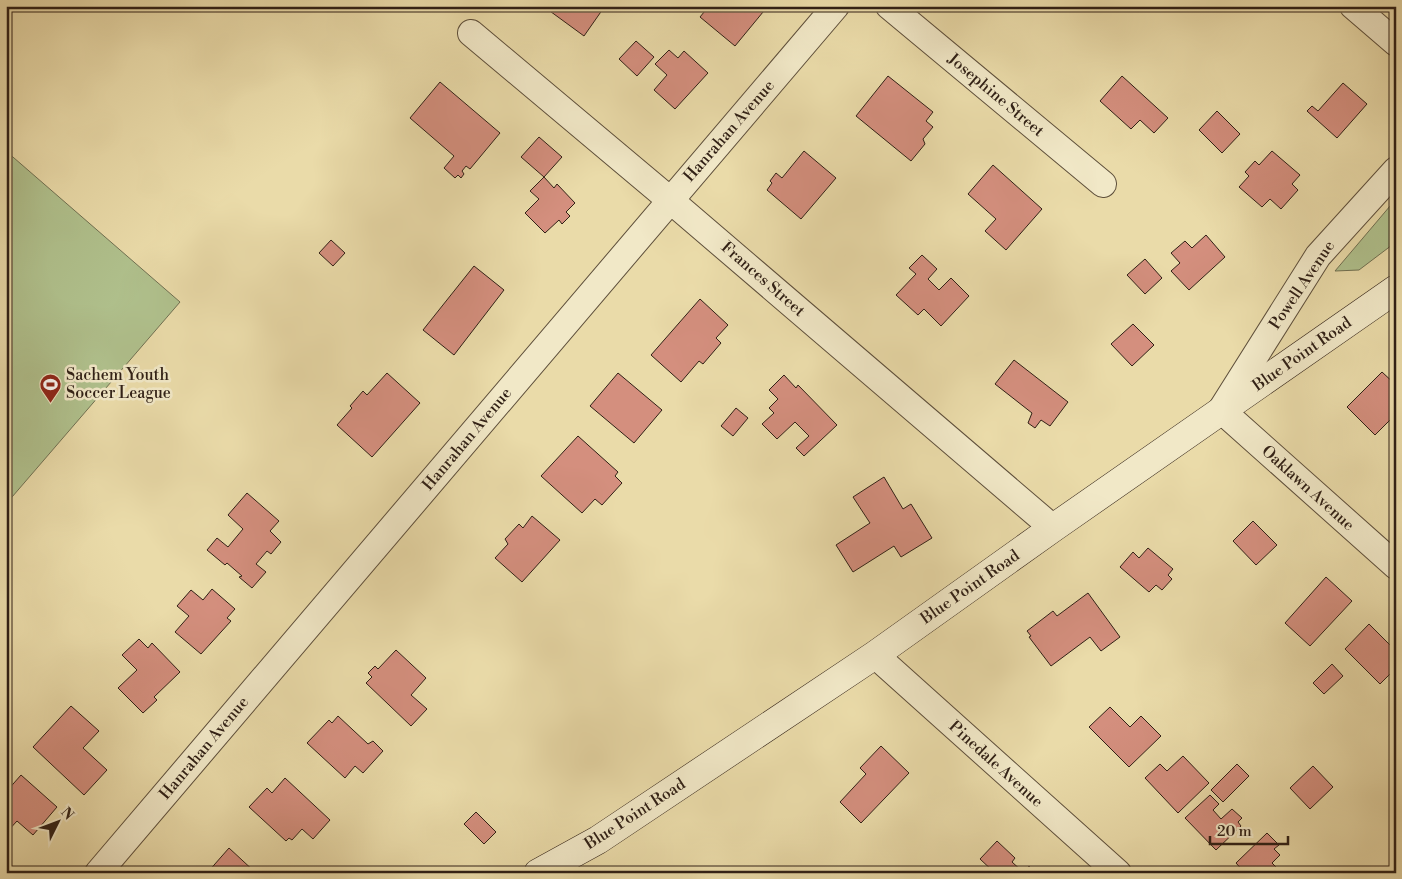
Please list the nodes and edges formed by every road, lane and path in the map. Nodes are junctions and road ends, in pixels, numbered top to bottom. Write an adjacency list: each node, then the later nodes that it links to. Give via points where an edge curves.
1 (836, 6): 8 (street, Hanrahan Avenue)
2 (889, 6): 7 (street, Josephine Street)
3 (1353, 6): 5 (street)
4 (472, 33): 8 (street, Frances Street)
5 (1396, 43)
6 (1396, 170): 10 (street, Powell Avenue, via 1318,256)
7 (1103, 184)
8 (670, 200): 11 (street, Frances Street); 14 (street, Hanrahan Avenue)
9 (1396, 289): 10 (street, Blue Point Road)
10 (1221, 410): 11 (street, Blue Point Road); 12 (street, Oaklawn Avenue)
11 (1053, 528): 13 (street, Blue Point Road)
12 (1396, 566)
13 (875, 655): 15 (street, Blue Point Road, via 598,840); 16 (street, Pinedale Avenue)
14 (98, 873)
15 (538, 873)
16 (1118, 873)

